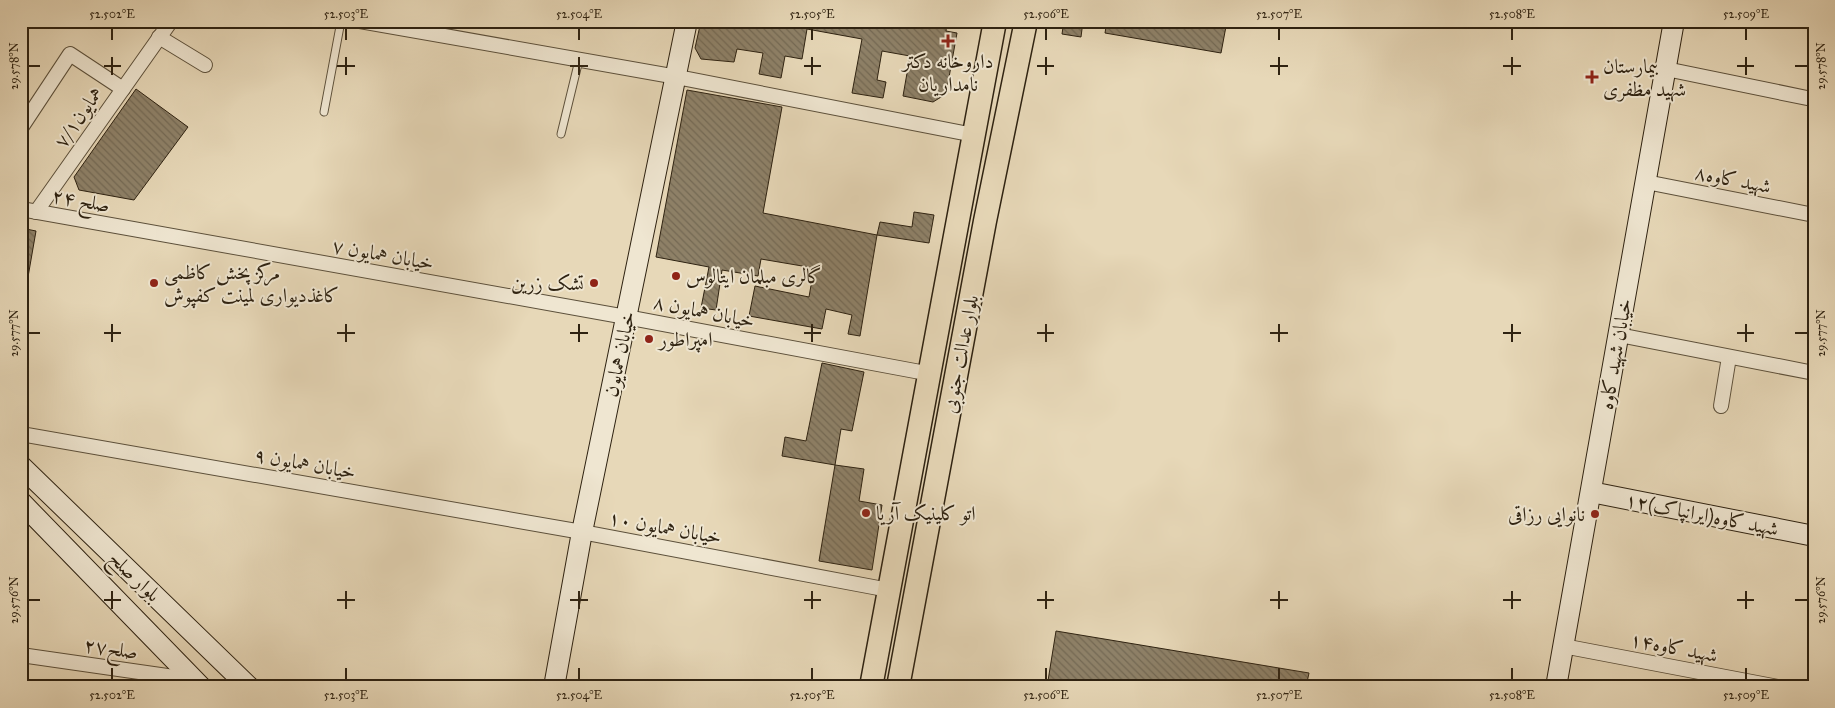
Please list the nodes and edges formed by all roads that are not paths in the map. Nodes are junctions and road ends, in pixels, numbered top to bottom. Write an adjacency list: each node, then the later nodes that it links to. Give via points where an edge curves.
1 (170, 21): 9 (street, همایون۷/۱)
2 (341, 21): 16 (lane)
3 (360, 21): 8 (street)
4 (687, 21): 13 (street, خیابان همایون)
5 (995, 21): 19 (main road, بلوار عدالت جنوبی)
6 (1026, 21): 25 (main road, بلوار عدالت جنوبی)
7 (1674, 21): 12 (street, خیابان شهید کاوه)
8 (364, 22): 10 (street)
9 (159, 37): 11 (street); 14 (street, همایون۷/۱)
10 (579, 60): 13 (street); 18 (lane)
11 (205, 65)
12 (1666, 69): 15 (street); 20 (street, خیابان شهید کاوه)
13 (677, 77): 19 (street); 27 (street, خیابان همایون)
14 (123, 89): 17 (street, via 70,54); 22 (street, همایون۷/۱)
15 (1807, 98)
16 (324, 112)
17 (21, 128)
18 (561, 134)
19 (974, 135): 24 (main road, بلوار عدالت جنوبی)
20 (1646, 182): 23 (street, شهید کاوه۸); 28 (street, خیابان شهید کاوه)
21 (21, 209): 22 (street, صلح ۲۴)
22 (36, 212): 26 (street, صلح ۲۴)
23 (1814, 215)
24 (959, 216): 25 (main road); 30 (main road, بلوار عدالت جنوبی)
25 (985, 221): 46 (main road, بلوار عدالت جنوبی)
26 (134, 230): 27 (street, خیابان همایون ۷)
27 (626, 317): 30 (street, خیابان همایون ۸); 37 (street, خیابان همایون)
28 (1619, 335): 29 (street); 35 (street, خیابان شهید کاوه)
29 (1729, 357): 31 (street); 32 (street)
30 (931, 374): 39 (main road, بلوار عدالت جنوبی)
31 (1814, 374)
32 (1722, 406)
33 (21, 434): 37 (street, خیابان همایون ۹)
34 (21, 466): 43 (street, بلوار صلح)
35 (1591, 492): 38 (street, ۱۲شهید کاوه(ایرانپاک)); 40 (street, خیابان شهید کاوه)
36 (21, 502): 42 (street, بلوار صلح)
37 (582, 532): 39 (street, خیابان همایون ۱۰); 44 (street, خیابان همایون)
38 (1814, 536)
39 (889, 590): 45 (main road, بلوار عدالت جنوبی)
40 (1563, 646): 47 (street, خیابان شهید کاوه); 48 (street, شهید کاوه۱۴)
41 (21, 655): 42 (street, صلح۲۷)
42 (198, 684)
43 (250, 687)
44 (554, 687)
45 (872, 687)
46 (898, 687)
47 (1556, 687)
48 (1778, 687)

